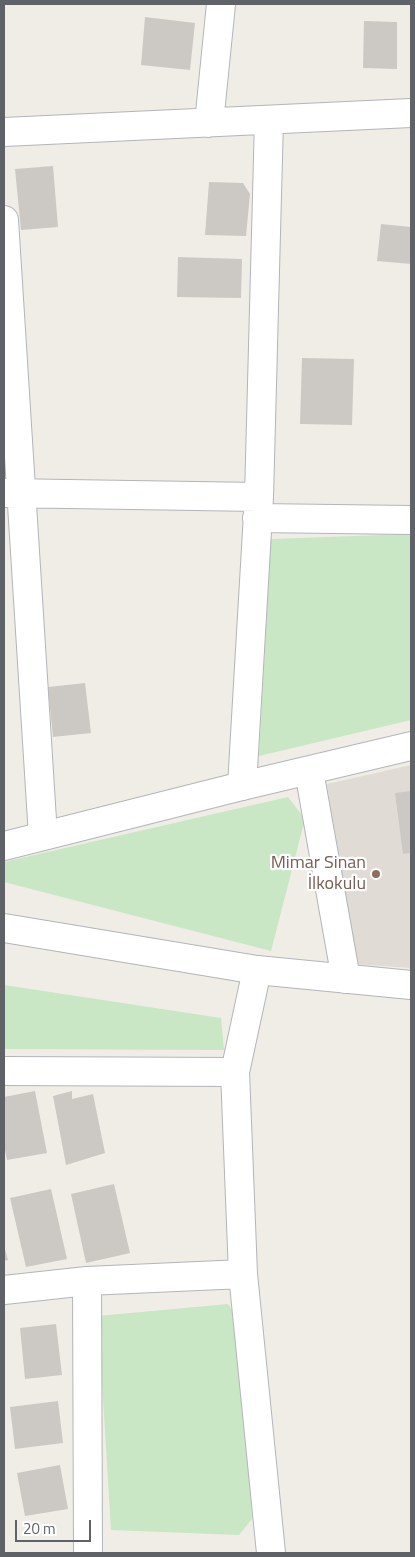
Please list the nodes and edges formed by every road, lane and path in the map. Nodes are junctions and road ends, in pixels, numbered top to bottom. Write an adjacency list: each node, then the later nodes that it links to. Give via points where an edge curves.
1 (221, 4): 4 (street)
2 (411, 113): 3 (street)
3 (269, 120): 4 (street); 8 (street)
4 (209, 123): 5 (street)
5 (4, 132)
6 (4, 220): 7 (street)
7 (12, 493): 8 (street); 13 (street)
8 (258, 508): 9 (street); 12 (street)
9 (411, 520)
10 (411, 746): 11 (street)
11 (309, 771): 12 (street); 17 (street)
12 (242, 786): 13 (street)
13 (43, 836): 14 (street)
14 (4, 846)
15 (4, 928): 16 (street)
16 (257, 970): 17 (street); 20 (street)
17 (346, 979): 18 (street)
18 (411, 985)
19 (4, 1071): 20 (street)
20 (235, 1072): 21 (street)
21 (243, 1274): 22 (street); 27 (street)
22 (87, 1281): 23 (street); 25 (street)
23 (4, 1290)
24 (72, 1553): 25 (street)
25 (88, 1553): 26 (street)
26 (102, 1553)
27 (271, 1553)

